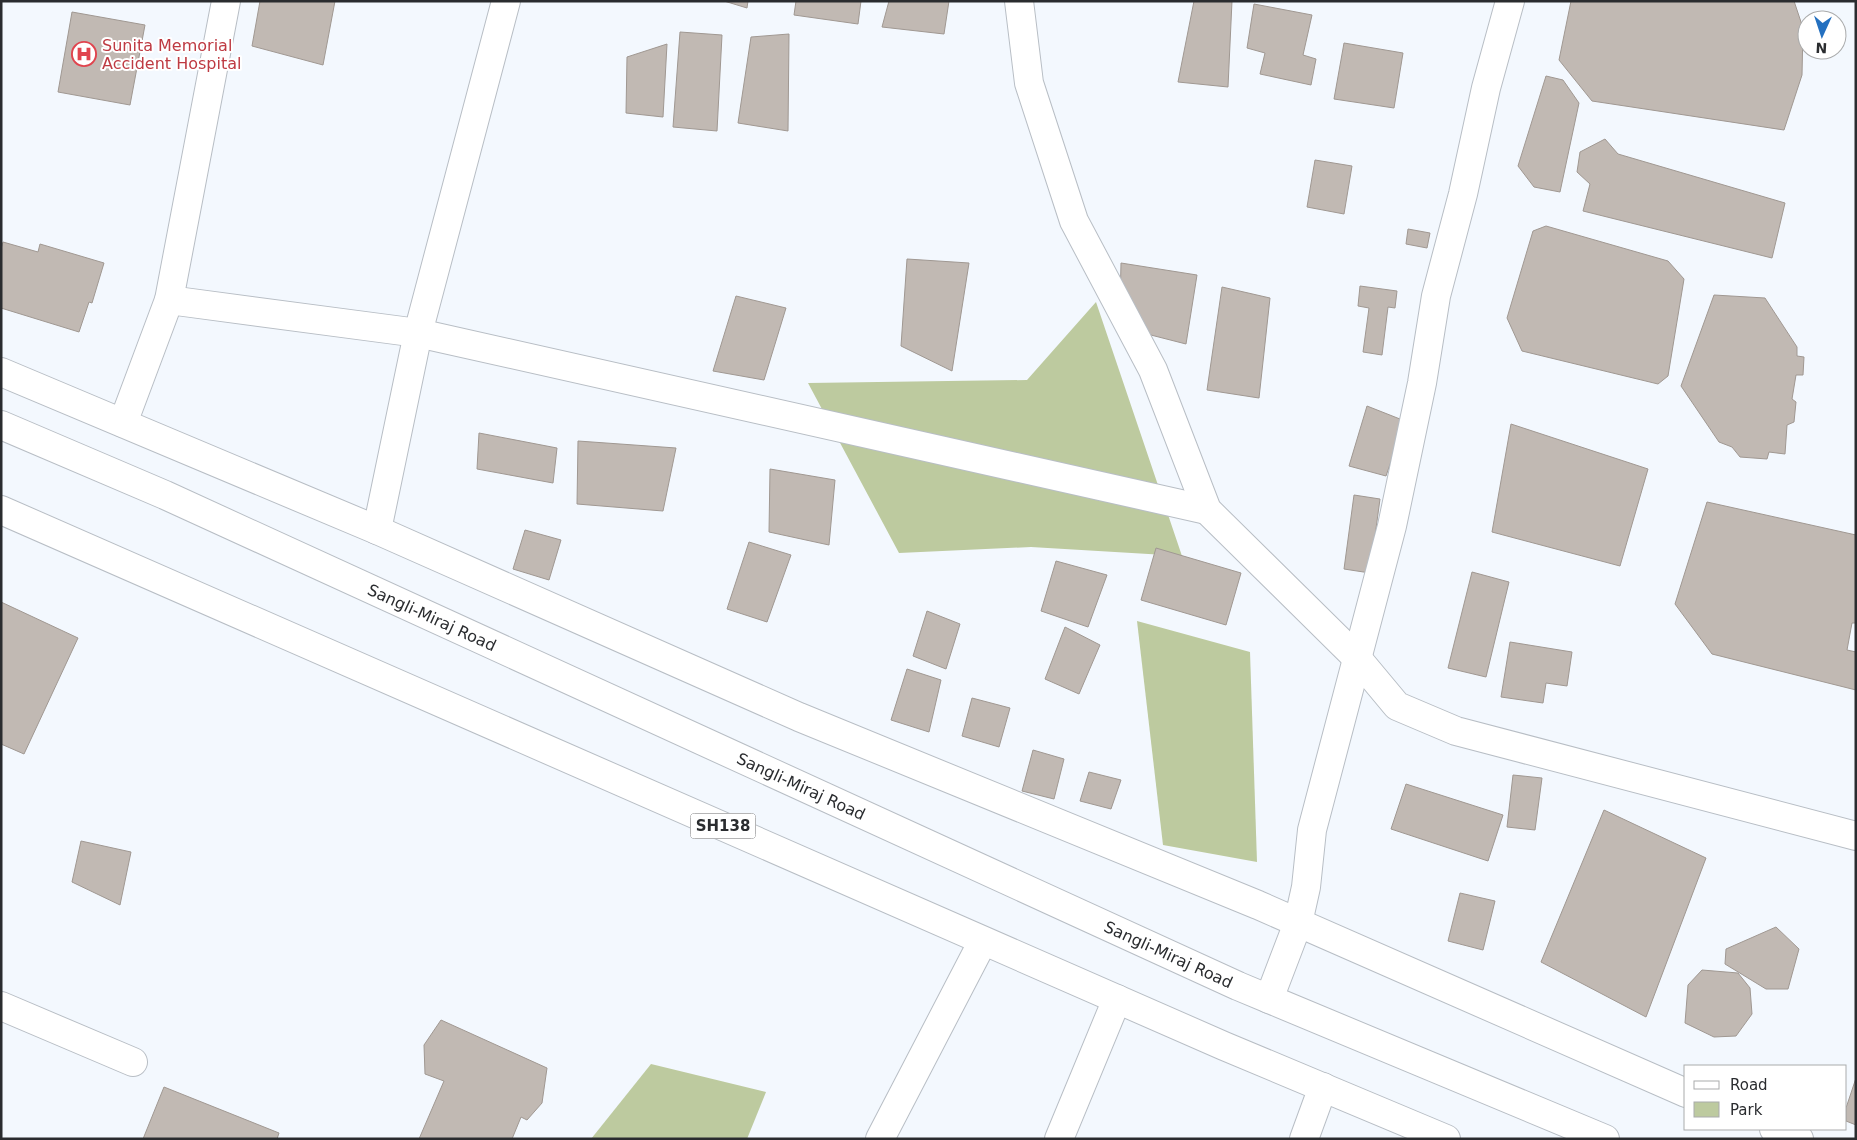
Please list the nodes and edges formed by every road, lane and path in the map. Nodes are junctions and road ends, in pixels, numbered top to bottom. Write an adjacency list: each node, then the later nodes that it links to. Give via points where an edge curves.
1 (226, 1): 5 (main road)
2 (506, 1): 6 (main road)
3 (1019, 1): 11 (main road, via 1029,82 1074,221 1153,370)
4 (1510, 1): 13 (main road, via 1436,296 1392,526)
5 (169, 300): 6 (main road); 8 (main road)
6 (418, 333): 11 (main road); 12 (main road)
7 (1, 372): 8 (main road)
8 (123, 423): 12 (main road)
9 (1, 425): 18 (main road, Sangli-Miraj Road, via 165,494)
10 (1, 510): 16 (main road, SH138)
11 (1207, 510): 13 (main road)
12 (377, 530): 15 (main road, via 799,716)
13 (1357, 658): 14 (main road, via 1397,706 1456,731); 15 (main road, via 1312,830)
14 (1856, 836)
15 (1298, 923): 18 (main road); 22 (main road)
16 (983, 941): 17 (main road, SH138); 24 (main road)
17 (1117, 999): 21 (main road, SH138); 25 (main road)
18 (1269, 999): 28 (main road, Sangli-Miraj Road)
19 (1, 1006): 20 (main road)
20 (133, 1062)
21 (1323, 1088): 26 (main road); 27 (main road, SH138)
22 (1684, 1091)
23 (1776, 1130): 29 (main road)
24 (880, 1139)
25 (1059, 1139)
26 (1304, 1139)
27 (1446, 1139)
28 (1605, 1139)
29 (1799, 1139)

